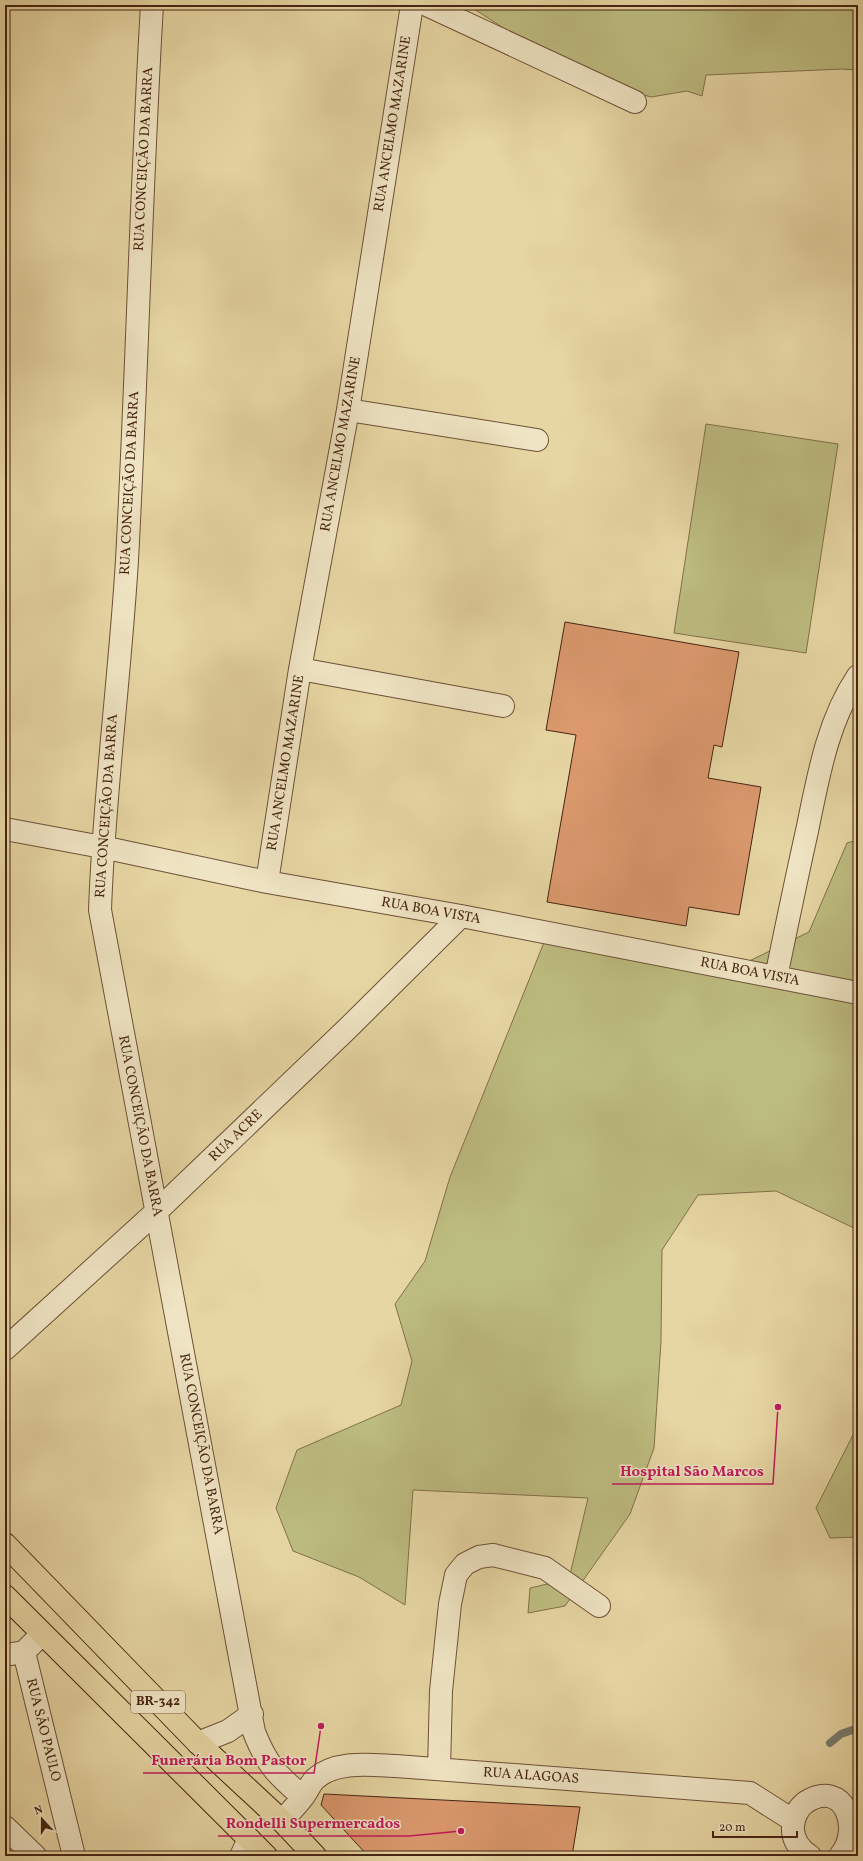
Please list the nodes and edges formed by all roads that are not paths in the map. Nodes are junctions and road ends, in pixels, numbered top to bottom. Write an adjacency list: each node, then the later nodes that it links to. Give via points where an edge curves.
1 (152, 5): 11 (street, RUA CONCEIÇÃO DA BARRA, via 127,562)
2 (412, 5): 5 (street, RUA ANCELMO MAZARINE)
3 (427, 5): 4 (street)
4 (635, 102)
5 (348, 410): 6 (street); 7 (street, RUA ANCELMO MAZARINE)
6 (536, 440)
7 (300, 669): 9 (street); 12 (street, RUA ANCELMO MAZARINE)
8 (858, 676): 14 (street, via 846,694 820,770)
9 (502, 706)
10 (5, 829): 11 (street, RUA BOA VISTA)
11 (102, 847): 12 (street, RUA BOA VISTA); 16 (street, RUA CONCEIÇÃO DA BARRA, via 100,910)
12 (267, 882): 13 (street, RUA BOA VISTA)
13 (460, 916): 14 (street, RUA BOA VISTA); 16 (street, RUA ACRE, via 347,1029)
14 (776, 977): 15 (street, RUA BOA VISTA)
15 (858, 993)
16 (156, 1212): 17 (street, RUA ACRE); 23 (street, RUA CONCEIÇÃO DA BARRA)
17 (5, 1349)
18 (5, 1543): 24 (main road, BR-342)
19 (5, 1596): 21 (main road, BR-342)
20 (599, 1606): 25 (street, via 545,1568 494,1555 478,1556 465,1564 456,1574 450,1604 441,1691)
21 (42, 1633): 22 (street); 31 (main road, BR-342)
22 (14, 1653): 33 (street, RUA SÃO PAULO)
23 (252, 1714): 24 (street, via 228,1731); 26 (street, RUA CONCEIÇÃO DA BARRA, via 254,1732 268,1763)
24 (198, 1743): 27 (main road, BR-342)
25 (439, 1769): 26 (street, RUA ALAGOAS, via 358,1765 339,1767 315,1780); 28 (street, RUA ALAGOAS, via 750,1793)
26 (303, 1797): 27 (street, RUA ALAGOAS)
27 (282, 1821): 35 (main road, BR-342)
28 (794, 1821): 30 (street, via 797,1811 813,1798 833,1797 843,1801 851,1809 856,1819); 36 (street, via 795,1841)
29 (5, 1827): 32 (street)
30 (857, 1830): 37 (street, via 854,1841)
31 (245, 1847): 34 (main road, BR-342)
32 (34, 1856)
33 (74, 1856)
34 (266, 1856)
35 (315, 1856)
36 (810, 1856)
37 (840, 1856)

